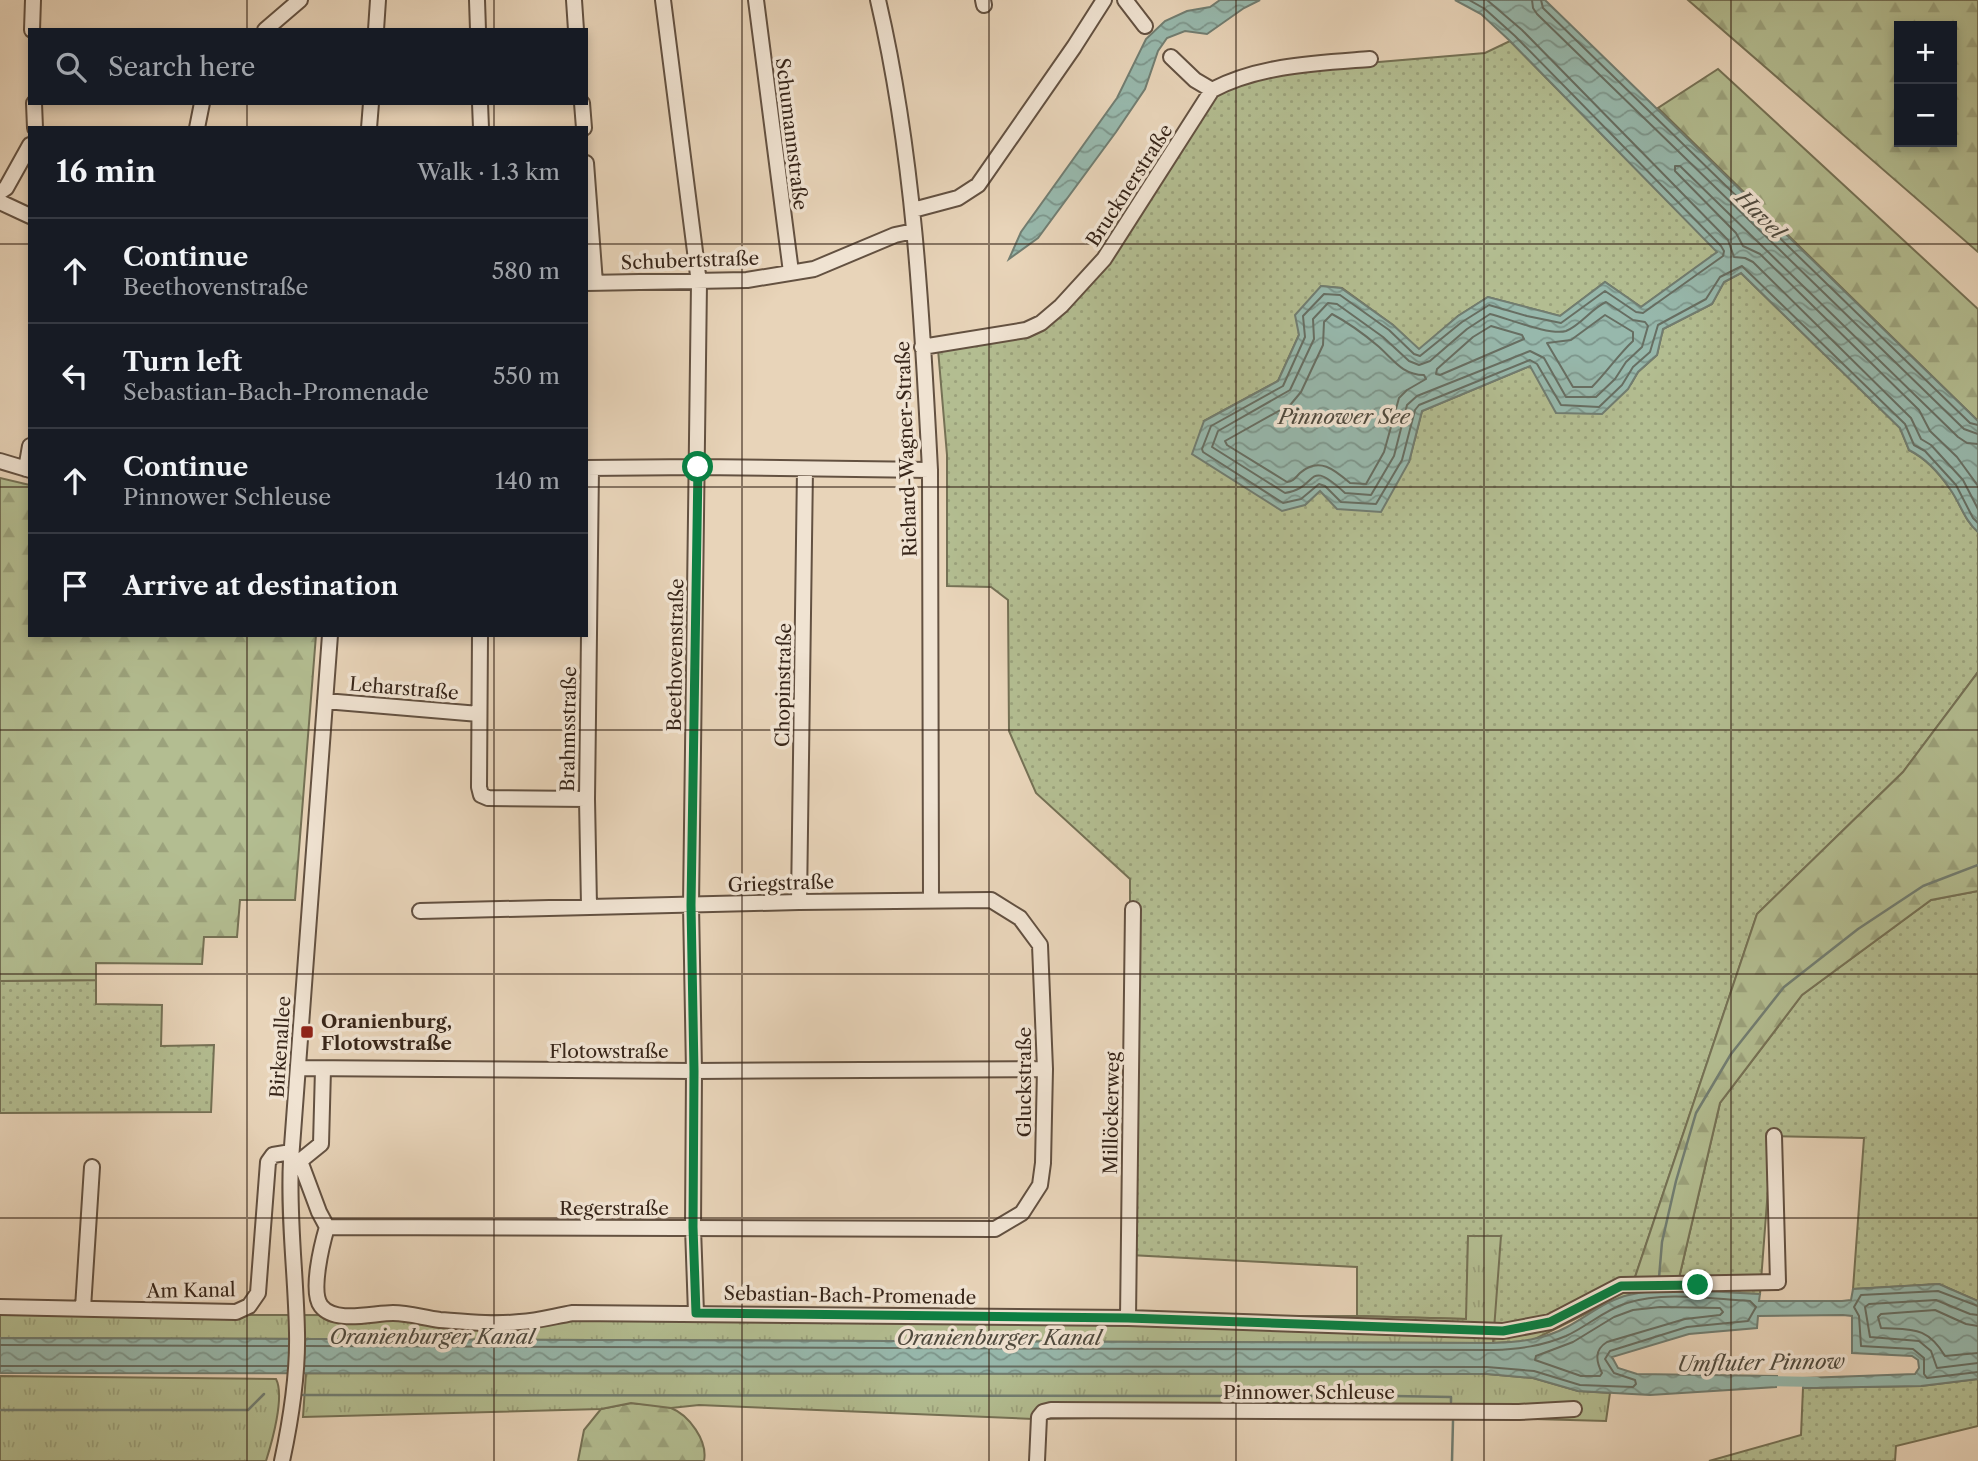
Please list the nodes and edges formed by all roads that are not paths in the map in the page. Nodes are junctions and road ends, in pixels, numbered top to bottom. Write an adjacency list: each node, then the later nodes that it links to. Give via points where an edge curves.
1 (33, 0): 12 (street)
2 (300, 0): 13 (street)
3 (378, 0): 14 (street)
4 (477, 0): 15 (street)
5 (574, 0): 16 (street)
6 (663, 0): 39 (street, Beethovenstraße)
7 (756, 0): 37 (street, Schumannstraße)
8 (878, 0): 33 (street, Richard-Wagner-Straße)
9 (1104, 0): 33 (street, via 978,185 958,198)
10 (1125, 0): 11 (street)
11 (1145, 26)
12 (32, 28)
13 (267, 28)
14 (376, 28)
15 (478, 28)
16 (576, 28)
17 (1171, 57): 19 (street)
18 (1370, 59): 19 (street, via 1264,72)
19 (1212, 90): 40 (street, Brucknerstraße, via 1104,259 1061,306 1026,330)
20 (34, 105): 25 (street)
21 (202, 105): 26 (street)
22 (371, 105): 27 (street)
23 (480, 105): 28 (street)
24 (582, 105): 29 (street)
25 (35, 126)
26 (197, 126)
27 (369, 126)
28 (481, 126)
29 (583, 126)
30 (28, 149): 31 (street)
31 (0, 192)
32 (0, 202): 35 (street)
33 (913, 210): 36 (street, Richard-Wagner-Straße)
34 (588, 211): 38 (street)
35 (28, 215)
36 (914, 231): 37 (street, Schubertstraße, via 814,269); 40 (street, Richard-Wagner-Straße)
37 (791, 272): 39 (street, Schubertstraße)
38 (591, 283): 39 (street, Schubertstraße)
39 (699, 283): 42 (street, Beethovenstraße)
40 (922, 347): 46 (street, Richard-Wagner-Straße)
41 (0, 461): 45 (street)
42 (698, 467): 43 (street); 44 (street); 56 (street, Beethovenstraße)
43 (589, 468): 47 (street, Brahmsstraße)
44 (804, 468): 46 (street); 55 (street, Chopinstraße)
45 (28, 469)
46 (930, 470): 54 (street, Richard-Wagner-Straße)
47 (588, 600)
48 (330, 637): 51 (street, Birkenallee)
49 (480, 637): 52 (street)
50 (588, 637): 53 (street, Brahmsstraße)
51 (325, 701): 52 (street, Leharstraße); 61 (street, Birkenallee)
52 (480, 714): 53 (street, via 481,794 488,798)
53 (587, 799): 57 (street, Brahmsstraße)
54 (931, 900): 55 (street, Griegstraße); 60 (street, Griegstraße, via 991,900 1020,918)
55 (799, 902): 56 (street, Griegstraße)
56 (691, 905): 57 (street, Griegstraße); 64 (street, Beethovenstraße)
57 (590, 906): 59 (street, Griegstraße)
58 (1133, 909): 74 (street, Millöckerweg)
59 (420, 911)
60 (1040, 945): 63 (street, Gluckstraße)
61 (298, 1068): 62 (street, Flotowstraße); 66 (street, Birkenallee)
62 (323, 1069): 64 (street, Flotowstraße); 66 (street, via 321,1144)
63 (1045, 1069): 64 (street, Flotowstraße); 68 (street, Gluckstraße, via 1040,1185)
64 (694, 1071): 70 (street, Beethovenstraße)
65 (1774, 1136): 74 (street, Sebastian-Bach-Promenade, via 1778,1282 1621,1286 1550,1322 1503,1331)
66 (294, 1158): 69 (street); 72 (street, Am Kanal, via 272,1154 268,1162 258,1293 249,1306 236,1312); 76 (street, Birkenallee, via 290,1219 297,1336)
67 (92, 1167): 72 (street)
68 (1022, 1213): 70 (street, Regerstraße, via 995,1229)
69 (327, 1227): 70 (street, Regerstraße); 73 (street, Sebastian-Bach-Promenade, via 317,1297 321,1306 345,1316 393,1312 490,1323 573,1313)
70 (693, 1227): 73 (street, Beethovenstraße)
71 (0, 1307): 72 (street, Am Kanal)
72 (83, 1308)
73 (696, 1313): 74 (street, Sebastian-Bach-Promenade)
74 (1128, 1318)
75 (1574, 1409): 77 (street, Pinnower Schleuse, via 1043,1412)
76 (282, 1461)
77 (1037, 1461)

